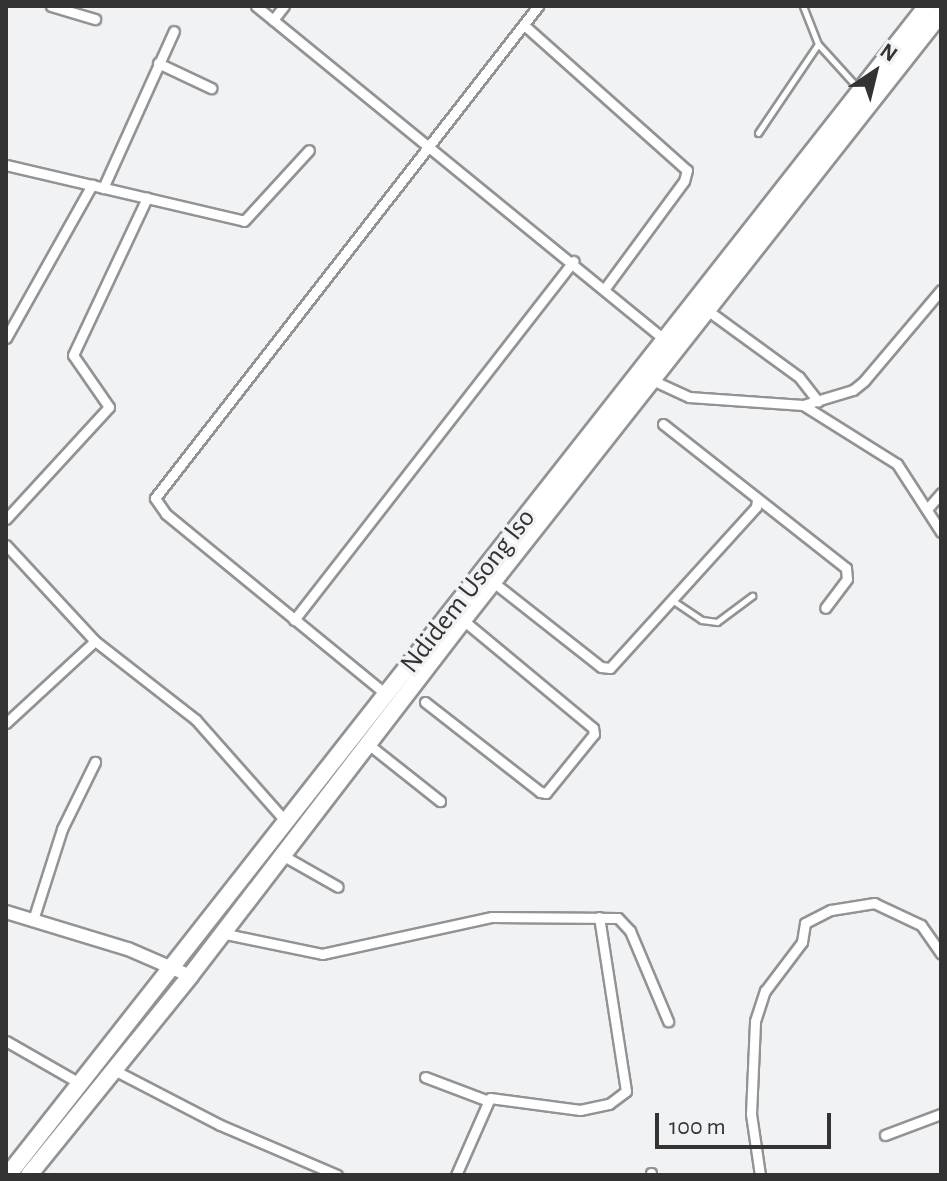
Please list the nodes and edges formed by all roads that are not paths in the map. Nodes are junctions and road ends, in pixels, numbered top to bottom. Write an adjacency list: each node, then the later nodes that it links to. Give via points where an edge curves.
1 (51, 6): 8 (street)
2 (256, 6): 9 (street)
3 (284, 6): 9 (street)
4 (538, 6): 10 (street)
5 (803, 6): 12 (lane)
6 (927, 6): 15 (highway, Ndidem Usong Iso)
7 (941, 13): 26 (highway, Ndidem Usong Iso)
8 (95, 19)
9 (273, 20): 17 (street)
10 (524, 25): 17 (street); 24 (street, via 687,170)
11 (174, 31): 13 (street)
12 (818, 44): 15 (lane); 16 (lane)
13 (158, 63): 14 (street); 21 (street)
14 (211, 88)
15 (861, 91): 28 (highway, Ndidem Usong Iso)
16 (758, 133)
17 (432, 145): 23 (street); 43 (street, via 156,494 156,504 166,514)
18 (309, 150): 22 (street, via 244,221)
19 (6, 165): 20 (street)
20 (92, 185): 21 (street); 27 (street)
21 (103, 188): 22 (street)
22 (147, 198): 36 (street, via 73,355 91,388 106,401 106,415)
23 (573, 261): 24 (street); 43 (street)
24 (605, 288): 28 (street)
25 (941, 290): 30 (street, via 864,381)
26 (707, 310): 29 (highway, Ndidem Usong Iso); 30 (street, via 799,377)
27 (6, 338)
28 (665, 340): 46 (highway, Ndidem Usong Iso)
29 (652, 380): 31 (street, via 689,397); 39 (highway, Ndidem Usong Iso)
30 (818, 401): 31 (street)
31 (803, 405): 35 (street, via 883,451)
32 (663, 424): 34 (street, via 754,492)
33 (941, 493): 35 (street)
34 (757, 500): 41 (street); 42 (street, via 846,568 847,579)
35 (928, 508): 37 (street)
36 (6, 519)
37 (941, 532)
38 (6, 545): 45 (street)
39 (493, 582): 41 (street, via 601,667 610,668); 44 (highway, Ndidem Usong Iso)
40 (752, 596): 41 (lane, via 717,622 702,620)
41 (672, 600)
42 (825, 608)
43 (294, 620): 46 (street)
44 (463, 620): 47 (street, via 594,734 546,793 540,792); 49 (highway, Ndidem Usong Iso)
45 (95, 641): 48 (street); 52 (street, via 196,720)
46 (387, 695): 52 (highway, Ndidem Usong Iso)
47 (425, 702)
48 (6, 723)
49 (368, 744): 51 (street); 53 (highway, Ndidem Usong Iso)
50 (95, 762): 57 (street, via 62,829)
51 (440, 801)
52 (287, 824): 60 (highway, Ndidem Usong Iso)
53 (282, 855): 54 (street); 58 (highway, Ndidem Usong Iso)
54 (338, 887)
55 (6, 912): 57 (street)
56 (599, 917): 58 (street, via 492,917 322,954); 62 (street, via 625,921); 67 (street, via 626,1091 609,1104 580,1110)
57 (33, 920): 60 (street)
58 (221, 933): 61 (highway, Ndidem Usong Iso)
59 (941, 954): 74 (street, via 921,925 874,903 831,910 805,923 802,942 765,991 755,1021 751,1114)
60 (174, 968): 61 (street); 66 (highway, Ndidem Usong Iso)
61 (190, 976): 64 (highway, Ndidem Usong Iso)
62 (668, 1021)
63 (6, 1041): 66 (street)
64 (114, 1070): 70 (highway, Ndidem Usong Iso); 72 (street, via 220,1125)
65 (425, 1077): 67 (street)
66 (81, 1084): 71 (highway, Ndidem Usong Iso)
67 (486, 1100): 73 (street)
68 (941, 1114): 69 (street)
69 (885, 1135)
70 (34, 1174)
71 (8, 1175)
72 (337, 1175)
73 (456, 1175)
74 (760, 1175)

